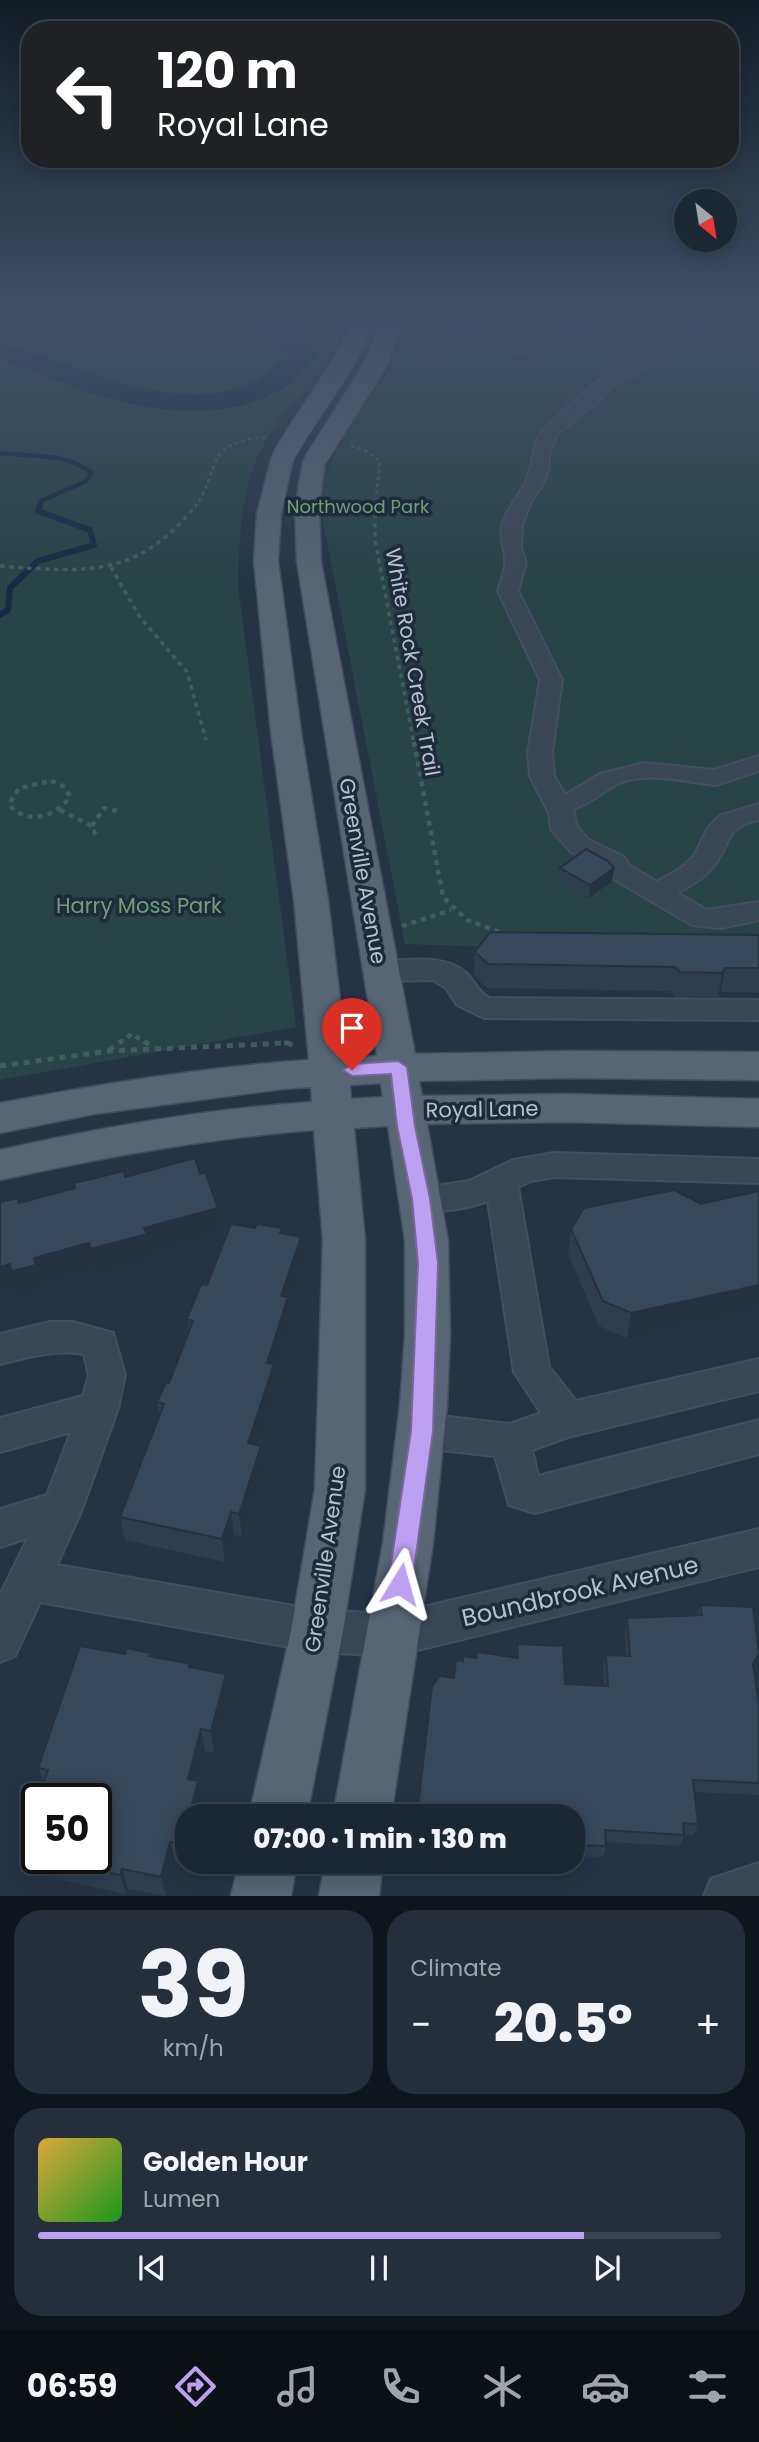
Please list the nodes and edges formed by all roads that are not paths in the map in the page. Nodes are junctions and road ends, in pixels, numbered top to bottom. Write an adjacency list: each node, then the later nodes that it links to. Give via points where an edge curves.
1 (312, 407): 5 (main road, Greenville Avenue, bridge, via 279,448 269,514 266,561)
2 (348, 407): 4 (main road, Greenville Avenue, bridge, via 314,462 307,507 309,562)
3 (580, 407): 7 (street, via 549,432 534,484 512,525 516,563 508,591 551,680 540,752 542,776)
4 (338, 730): 5 (main road); 11 (main road, Greenville Avenue)
5 (286, 732): 15 (main road, Greenville Avenue, via 311,900)
6 (759, 763): 7 (street, via 716,778 644,770 609,779 582,798)
7 (558, 806): 9 (street, via 564,829 580,846 615,863 621,872)
8 (759, 812): 9 (street, via 735,816 720,827 696,870)
9 (656, 894): 10 (street, via 702,919)
10 (759, 911)
11 (381, 971): 12 (street, via 438,970 457,981 467,998 484,1008); 14 (main road, Greenville Avenue)
12 (759, 1010)
13 (759, 1066): 14 (main road, Royal Lane)
14 (398, 1067): 15 (main road, Royal Lane); 16 (main road, Greenville Avenue)
15 (331, 1093): 16 (main road, Royal Lane); 18 (main road, Royal Lane, via 186,1086); 19 (main road, Royal Lane, via 229,1123 64,1149); 35 (main road, Greenville Avenue, via 344,1240 341,1463)
16 (403, 1110): 17 (main road, Royal Lane); 22 (main road, Greenville Avenue)
17 (759, 1112)
18 (0, 1118)
19 (0, 1165)
20 (759, 1171): 21 (street, via 554,1165 525,1169)
21 (501, 1182): 22 (street, via 474,1193); 26 (street, via 532,1372)
22 (421, 1199): 27 (main road, Greenville Avenue, via 428,1263)
23 (0, 1349): 25 (street, via 55,1336 79,1336 100,1344 107,1375)
24 (759, 1375): 26 (street)
25 (99, 1408): 28 (street); 31 (street)
26 (568, 1420): 30 (street)
27 (422, 1431): 30 (street); 36 (main road, Greenville Avenue)
28 (0, 1435)
29 (759, 1437): 30 (street, via 535,1495 523,1492)
30 (510, 1441)
31 (62, 1509): 32 (street); 34 (street)
32 (0, 1528)
33 (759, 1548): 36 (street, Boundbrook Avenue)
34 (30, 1580): 35 (street, Boundbrook Avenue); 37 (street)
35 (317, 1631): 36 (street, Boundbrook Avenue); 38 (main road, Greenville Avenue)
36 (393, 1635): 39 (main road, Greenville Avenue)
37 (0, 1641)
38 (281, 1804)
39 (364, 1804)
40 (266, 1874): 43 (main road)
41 (352, 1874): 44 (main road)
42 (759, 1887): 45 (street)
43 (261, 1896)
44 (349, 1896)
45 (728, 1896)

